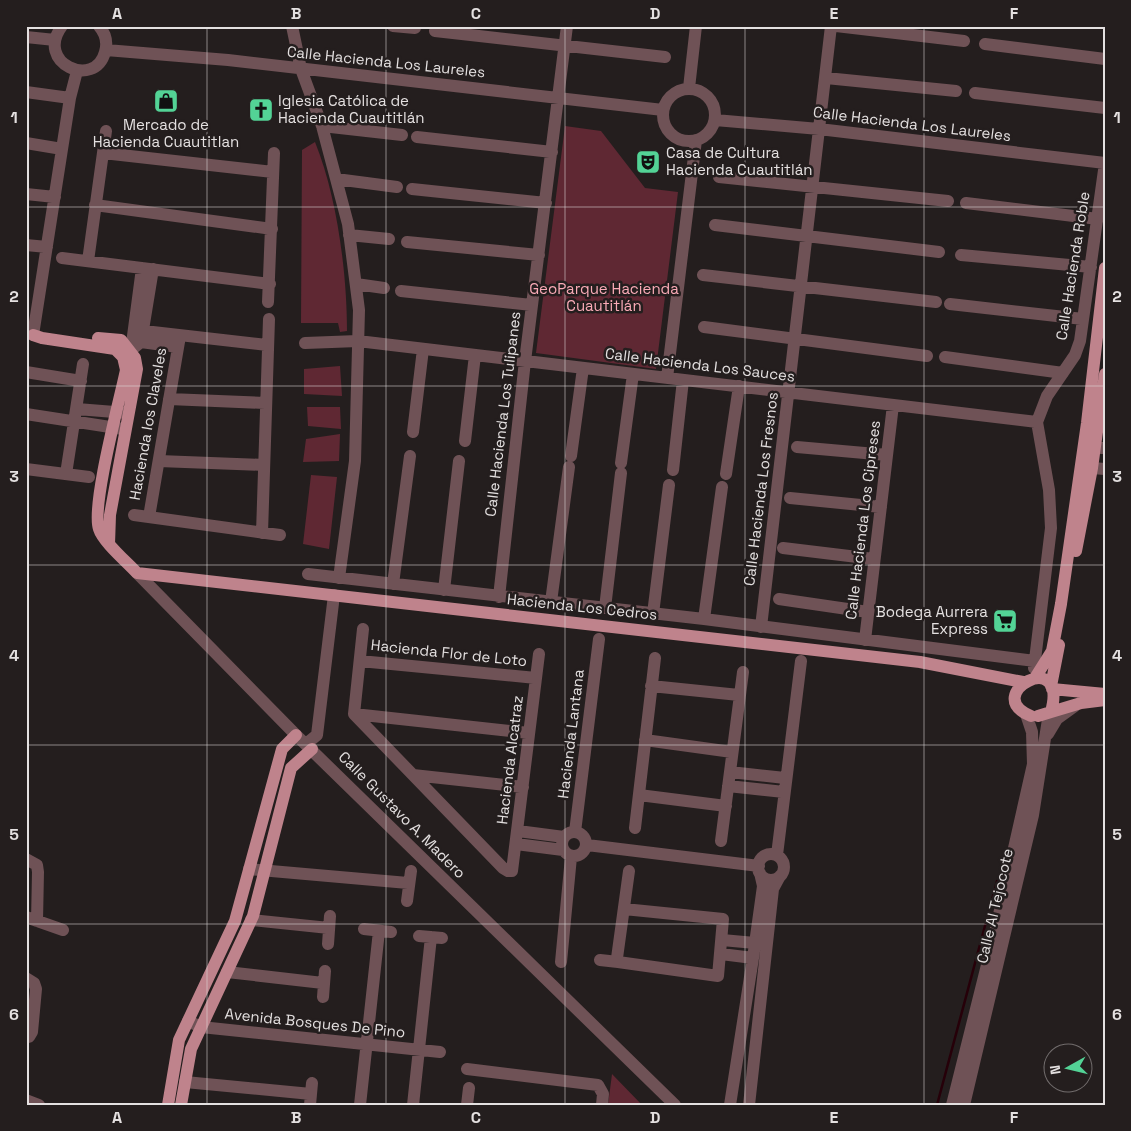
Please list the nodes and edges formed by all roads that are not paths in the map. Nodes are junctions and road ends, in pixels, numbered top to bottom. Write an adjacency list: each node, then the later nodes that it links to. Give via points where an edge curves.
1 (62, 26): 12 (street)
2 (99, 26): 16 (street, via 105,36)
3 (292, 26): 19 (street)
4 (393, 26): 9 (street)
5 (567, 26): 15 (street, Calle Hacienda Los Tulipanes)
6 (696, 26): 22 (street)
7 (831, 26): 21 (street, Calle Hacienda Los Fresnos)
8 (836, 26): 13 (street)
9 (415, 28)
10 (435, 31): 15 (street)
11 (26, 37): 12 (street)
12 (55, 40): 20 (street, via 59,60)
13 (964, 40)
14 (985, 44): 18 (street)
15 (565, 46): 17 (street); 27 (street, Calle Hacienda Los Tulipanes)
16 (106, 50): 19 (street, Calle Hacienda Los Laureles); 20 (street, via 99,64)
17 (665, 57)
18 (1105, 60)
19 (301, 69): 27 (street, Calle Hacienda Los Laureles); 31 (street)
20 (76, 71): 26 (street)
21 (826, 78): 23 (street); 32 (street, Calle Hacienda Los Fresnos)
22 (689, 88): 29 (street, via 668,98); 30 (street, via 706,94 715,111)
23 (956, 91)
24 (26, 92): 26 (street)
25 (975, 93): 28 (street)
26 (70, 98): 38 (street)
27 (558, 98): 29 (street, Calle Hacienda Los Laureles); 39 (street, Calle Hacienda Los Tulipanes)
28 (1105, 108)
29 (663, 110): 36 (street, via 663,120 671,134 685,141)
30 (715, 120): 32 (street, Calle Hacienda Los Laureles); 36 (street, via 708,133)
31 (322, 126): 34 (street); 45 (street)
32 (819, 129): 42 (street, Calle Hacienda Los Laureles); 46 (street, Calle Hacienda Los Fresnos)
33 (106, 131): 40 (street)
34 (402, 135)
35 (417, 137): 39 (street)
36 (696, 140): 105 (street)
37 (26, 143): 38 (street)
38 (62, 149): 50 (street)
39 (552, 152): 52 (street, Calle Hacienda Los Tulipanes)
40 (103, 153): 43 (street); 54 (street)
41 (274, 153): 43 (street)
42 (1105, 163): 55 (street, Calle Hacienda Roble)
43 (273, 172): 57 (street)
44 (719, 177): 46 (street)
45 (336, 179): 47 (street); 58 (street)
46 (813, 187): 51 (street); 59 (street, Calle Hacienda Los Fresnos)
47 (397, 188)
48 (412, 190): 52 (street)
49 (26, 194): 50 (street)
50 (54, 197): 63 (street)
51 (948, 201)
52 (546, 203): 65 (street, Calle Hacienda Los Tulipanes)
53 (966, 203): 55 (street)
54 (95, 204): 57 (street); 68 (street)
55 (1098, 219): 69 (street, Calle Hacienda Roble)
56 (715, 225): 59 (street)
57 (272, 230): 73 (street)
58 (349, 236): 60 (street); 74 (street)
59 (807, 237): 64 (street); 75 (street, Calle Hacienda Los Fresnos)
60 (389, 239)
61 (407, 242): 65 (street)
62 (26, 245): 63 (street)
63 (47, 247): 86 (street)
64 (939, 252)
65 (539, 254): 81 (street, Calle Hacienda Los Tulipanes)
66 (961, 255): 69 (street)
67 (62, 258): 68 (street)
68 (88, 261): 70 (street)
69 (1090, 267): 84 (street, Calle Hacienda Roble)
70 (147, 268): 73 (street); 82 (street)
71 (1105, 268): 170 (main road, via 1061,604 1052,651)
72 (703, 275): 75 (street)
73 (270, 284): 78 (street)
74 (356, 284): 76 (street); 90 (street)
75 (801, 286): 79 (street); 88 (street, Calle Hacienda Los Fresnos)
76 (384, 288)
77 (401, 290): 81 (street)
78 (268, 302)
79 (936, 302)
80 (950, 304): 84 (street)
81 (532, 305): 98 (street, Calle Hacienda Los Tulipanes)
82 (141, 315): 87 (street); 94 (street)
83 (269, 319): 92 (street)
84 (1083, 319): 102 (street, Calle Hacienda Roble, via 1080,341)
85 (704, 326): 88 (street)
86 (29, 334): 94 (main road)
87 (142, 336): 89 (street); 94 (street)
88 (795, 337): 96 (street); 109 (street, Calle Hacienda Los Fresnos)
89 (179, 341): 92 (street); 110 (street, Hacienda los Claveles)
90 (358, 341): 91 (street, Calle Hacienda Los Sauces); 93 (street, Calle Hacienda Los Sauces); 148 (street, via 355,461)
91 (305, 343)
92 (267, 345): 111 (street)
93 (423, 349): 95 (street, Calle Hacienda Los Sauces); 120 (street)
94 (127, 354): 114 (main road)
95 (475, 355): 98 (street, Calle Hacienda Los Sauces); 121 (street)
96 (927, 356)
97 (945, 357): 102 (street)
98 (525, 362): 100 (street, Calle Hacienda Los Sauces); 152 (street, Calle Hacienda Los Tulipanes)
99 (83, 364): 107 (street)
100 (583, 368): 103 (street, Calle Hacienda Los Sauces); 154 (street)
101 (26, 372): 107 (street)
102 (1063, 373): 116 (street, Calle Hacienda Roble, via 1047,396)
103 (633, 374): 105 (street, Calle Hacienda Los Sauces); 155 (street)
104 (1105, 374): 123 (main road)
105 (666, 378): 106 (street, Calle Hacienda Los Sauces)
106 (683, 380): 108 (street, Calle Hacienda Los Sauces); 131 (street)
107 (81, 381): 113 (street)
108 (739, 386): 109 (street, Calle Hacienda Los Sauces); 133 (street)
109 (789, 392): 112 (street, Calle Hacienda Los Sauces); 159 (street, Calle Hacienda Los Fresnos)
110 (169, 399): 111 (street); 126 (street, Hacienda los Claveles)
111 (265, 403): 128 (street)
112 (893, 405): 116 (street, Calle Hacienda Los Sauces); 124 (street, Calle Hacienda Los Cipreses)
113 (77, 409): 114 (street); 117 (street)
114 (123, 413): 118 (main road, Calle Gustavo A. Madero); 119 (main road)
115 (26, 414): 117 (street)
116 (1037, 422): 167 (street, via 1052,528)
117 (75, 423): 118 (street); 132 (street)
118 (113, 428): 119 (street); 143 (main road, Calle Gustavo A. Madero, via 98,522 99,530)
119 (126, 429): 143 (main road, via 110,515)
120 (413, 432)
121 (465, 441)
122 (797, 447): 124 (street)
123 (1099, 448): 129 (main road)
124 (887, 455): 138 (street, Calle Hacienda Los Cipreses)
125 (410, 456): 149 (street)
126 (158, 461): 128 (street); 140 (street, Hacienda los Claveles)
127 (459, 461): 150 (street)
128 (264, 465): 141 (street)
129 (1098, 468): 172 (main road)
130 (26, 469): 132 (street)
131 (673, 470)
132 (66, 474): 134 (street)
133 (726, 474)
134 (90, 477)
135 (669, 484): 157 (street)
136 (722, 487): 158 (street)
137 (790, 498): 138 (street)
138 (881, 507): 145 (street, Calle Hacienda Los Cipreses)
139 (134, 515): 140 (street)
140 (149, 517): 141 (street)
141 (262, 533): 142 (street)
142 (280, 535)
143 (109, 544): 146 (main road, Calle Gustavo A. Madero)
144 (783, 548): 145 (street)
145 (874, 560): 156 (street, Calle Hacienda Los Cipreses)
146 (136, 573): 151 (main road, Hacienda Los Cedros); 180 (street, Calle Gustavo A. Madero)
147 (308, 574): 148 (street)
148 (339, 578): 149 (street)
149 (393, 584): 150 (street)
150 (444, 590): 152 (street)
151 (334, 595): 170 (main road, Hacienda Los Cedros, via 920,662); 183 (street, via 317,735)
152 (499, 597): 154 (street)
153 (779, 599): 156 (street)
154 (551, 602): 155 (street)
155 (605, 608): 157 (street)
156 (868, 612): 162 (street, Calle Hacienda Los Cipreses)
157 (653, 614): 158 (street)
158 (704, 619): 159 (street)
159 (760, 627): 162 (street)
160 (363, 628): 165 (street)
161 (599, 639): 194 (street, Hacienda Lantana)
162 (865, 640): 167 (street)
163 (539, 654): 169 (street, Hacienda Alcatraz)
164 (655, 658): 171 (street)
165 (360, 661): 169 (street, Hacienda Flor de Loto); 177 (street)
166 (801, 661): 187 (street)
167 (1035, 661): 170 (street)
168 (743, 672): 174 (street)
169 (536, 678): 179 (street, Hacienda Alcatraz)
170 (1030, 679): 172 (main road, via 1041,679); 178 (main road, via 1017,692 1016,698 1021,710)
171 (651, 686): 174 (street); 182 (street)
172 (1052, 687): 173 (main road); 178 (main road, via 1054,699)
173 (1105, 694)
174 (739, 695): 184 (street)
175 (1105, 700): 176 (main road)
176 (1081, 703): 178 (main road); 181 (street, via 1057,719)
177 (354, 714): 179 (street); 186 (street)
178 (1039, 714): 181 (street, Calle Al Tejocote); 247 (street, Calle Al Tejocote, via 1032,732 1033,764)
179 (529, 733): 189 (street, Hacienda Alcatraz)
180 (296, 735): 183 (street, Calle Gustavo A. Madero); 201 (main road, via 282,749)
181 (1046, 736): 248 (street, Calle Al Tejocote, via 1031,824)
182 (645, 740): 184 (street); 191 (street)
183 (309, 747): 203 (main road, via 292,768); 244 (street, Calle Gustavo A. Madero)
184 (732, 752): 185 (street)
185 (730, 772): 187 (street); 188 (street)
186 (413, 775): 189 (street); 195 (street, Hacienda Alcatraz, via 508,871 512,870)
187 (785, 778): 190 (street)
188 (728, 786): 190 (street); 192 (street)
189 (523, 787): 195 (street, Hacienda Alcatraz)
190 (784, 792): 199 (street)
191 (639, 795): 192 (street); 193 (street)
192 (726, 806): 196 (street)
193 (635, 828)
194 (570, 834): 195 (street); 197 (street, via 584,837); 198 (street, via 562,843)
195 (517, 838): 198 (street)
196 (721, 841)
197 (587, 845): 198 (street, via 582,855); 202 (street)
198 (567, 854): 220 (street)
199 (777, 855): 202 (street, via 766,855); 205 (street, via 784,864)
200 (26, 859): 208 (street, via 37,865 38,872)
201 (250, 869): 203 (street); 224 (main road, via 235,921)
202 (759, 869): 205 (street, via 769,879); 214 (street, via 763,886)
203 (264, 871): 206 (street, via 410,877); 209 (main road)
204 (629, 871): 207 (street)
205 (780, 876): 234 (street, via 774,890)
206 (407, 900)
207 (624, 908): 213 (street, via 723,919); 219 (street)
208 (32, 919): 210 (street)
209 (251, 920): 215 (street, via 330,922); 221 (main road)
210 (63, 930)
211 (364, 930): 227 (street, via 385,932)
212 (431, 937): 228 (street)
213 (722, 940): 214 (street); 216 (street)
214 (755, 943): 217 (street)
215 (328, 944)
216 (720, 954): 217 (street); 219 (street, via 717,974)
217 (753, 958): 232 (street)
218 (600, 960): 219 (street)
219 (619, 961)
220 (561, 962)
221 (227, 972): 223 (street, via 324,977); 225 (main road)
222 (26, 978): 226 (street, via 34,983 36,989 32,1032 30,1037)
223 (323, 997)
224 (188, 1021): 225 (street, Avenida Bosques De Pino); 238 (main road, via 179,1040)
225 (201, 1027): 227 (street, Avenida Bosques De Pino); 231 (main road, via 191,1049)
226 (26, 1037)
227 (368, 1044): 228 (street, Avenida Bosques De Pino); 240 (street)
228 (418, 1050): 229 (street, Avenida Bosques De Pino); 241 (street)
229 (440, 1052)
230 (467, 1069): 243 (street, via 598,1085 603,1094)
231 (185, 1082): 235 (street); 239 (main road)
232 (733, 1085): 234 (street); 245 (street)
233 (469, 1088): 242 (street)
234 (750, 1088): 246 (street)
235 (311, 1094)
236 (26, 1100): 237 (street)
237 (39, 1105)
238 (168, 1105)
239 (181, 1105)
240 (360, 1105)
241 (413, 1105)
242 (466, 1105)
243 (602, 1105)
244 (675, 1105)
245 (730, 1105)
246 (749, 1105)
247 (952, 1105)
248 (964, 1105)

